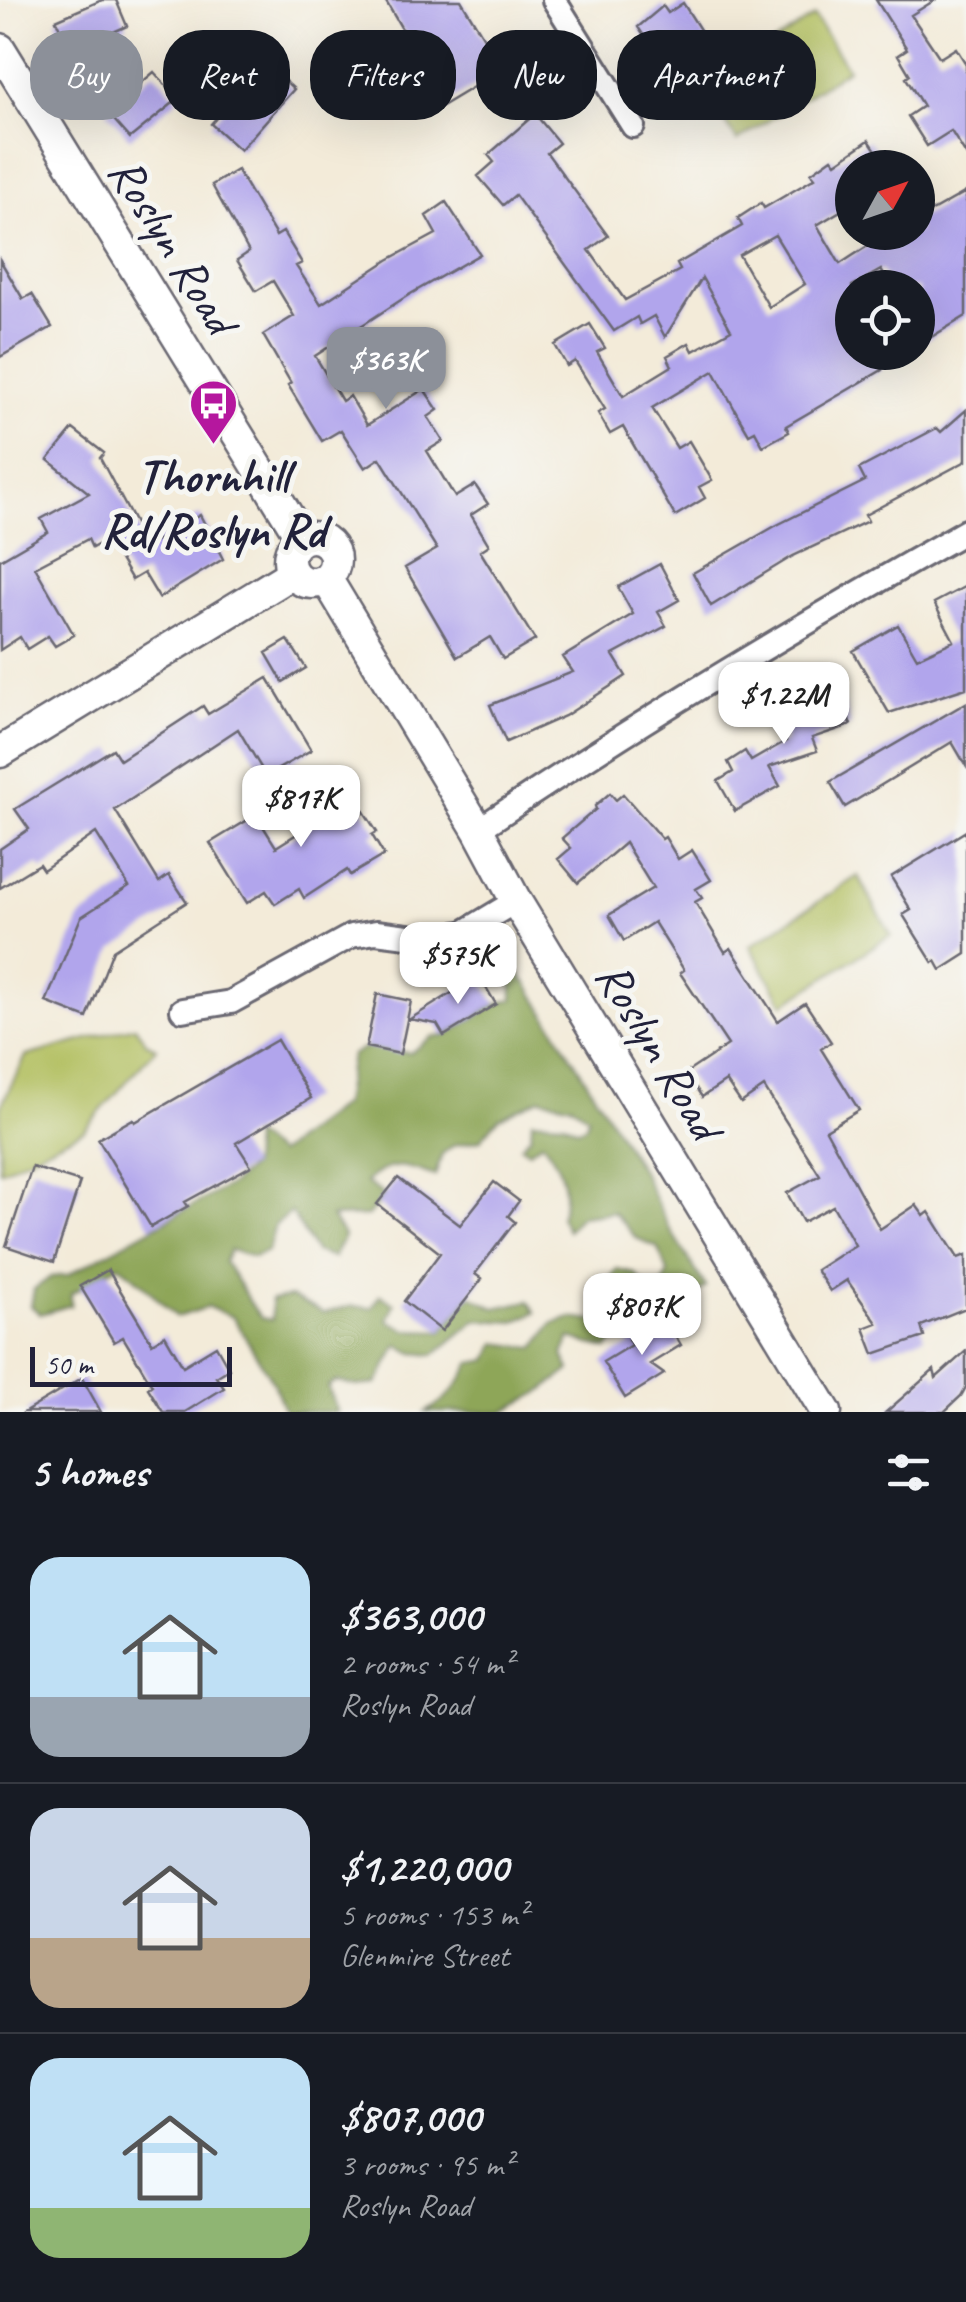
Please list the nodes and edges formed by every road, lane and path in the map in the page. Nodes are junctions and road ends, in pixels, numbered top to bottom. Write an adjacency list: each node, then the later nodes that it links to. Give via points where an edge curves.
1 (554, 0): 3 (street)
2 (0, 49): 5 (street, Roslyn Road)
3 (633, 126)
4 (966, 530): 9 (street, via 818,615)
5 (302, 539): 6 (street, via 291,550); 7 (street, via 323,540 333,551)
6 (293, 573): 7 (street, via 308,583); 8 (street)
7 (326, 578): 9 (street, Roslyn Road)
8 (0, 752)
9 (478, 830): 10 (street, Roslyn Road)
10 (516, 901): 11 (street, via 463,933 351,936 231,1002); 12 (street, Roslyn Road)
11 (182, 1010)
12 (826, 1412)

